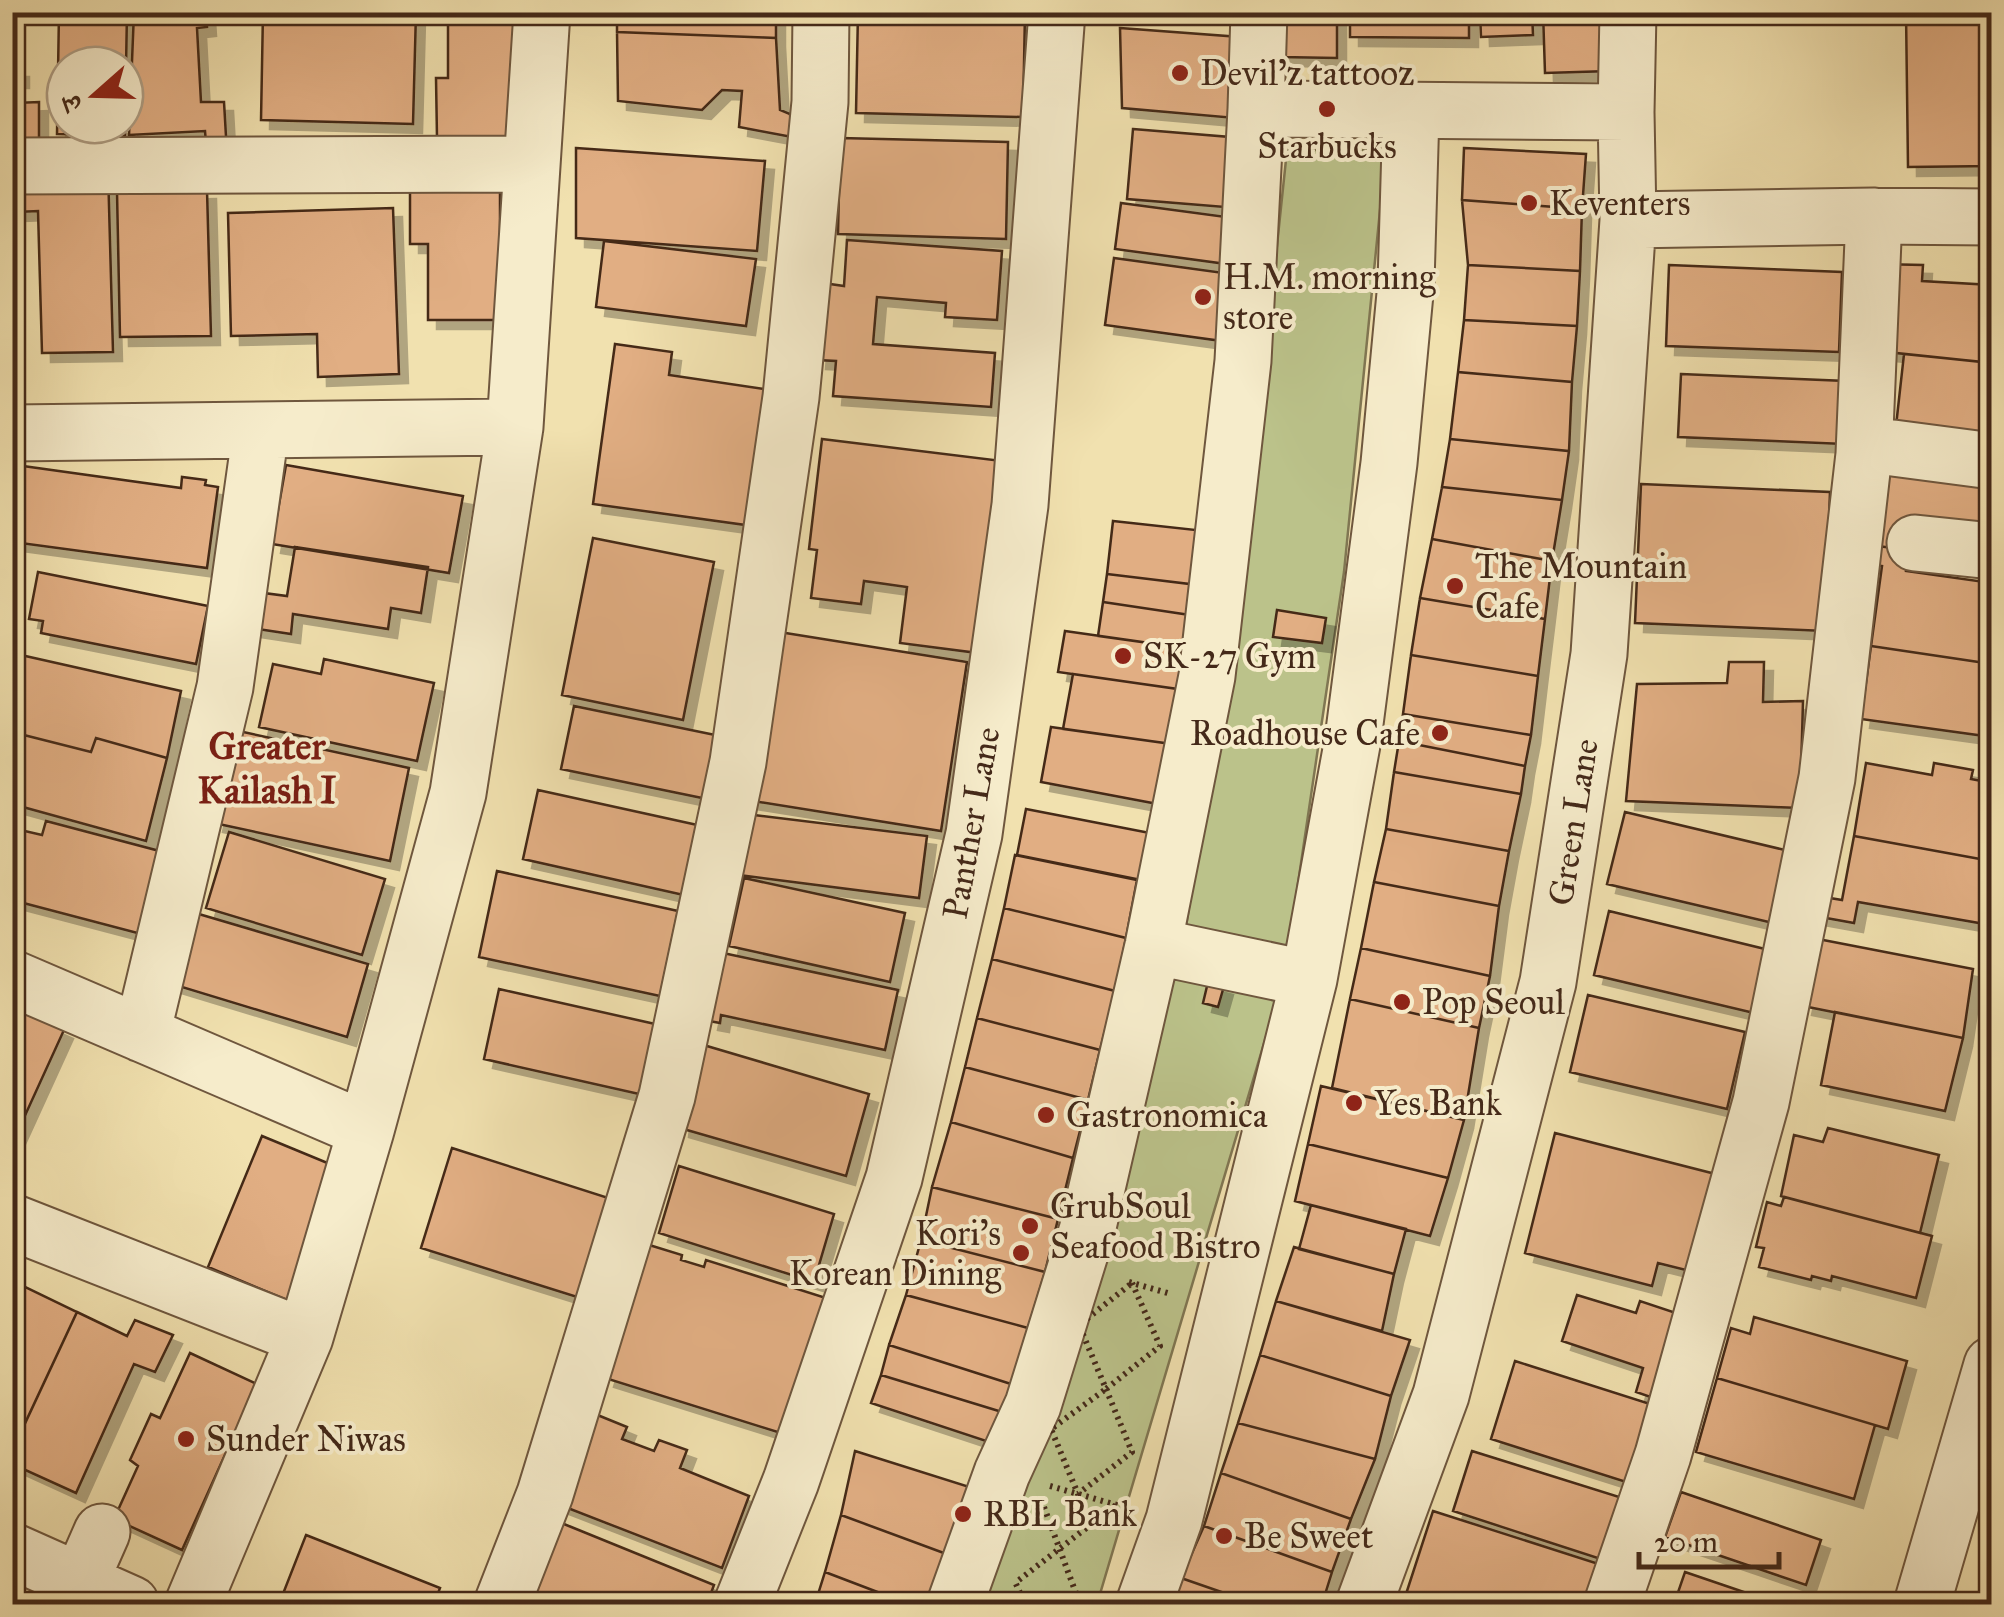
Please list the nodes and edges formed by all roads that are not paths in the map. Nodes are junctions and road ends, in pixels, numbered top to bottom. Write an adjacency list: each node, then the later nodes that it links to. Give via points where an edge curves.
1 (542, 12): 9 (street)
2 (822, 12): 34 (street, via 820,102 791,397 738,762 667,1096 544,1494)
3 (1057, 12): 35 (street, Panther Lane, via 1020,506 974,834 894,1178 791,1482)
4 (1259, 12): 6 (street)
5 (1628, 12): 8 (street, Green Lane)
6 (1256, 109): 7 (street); 21 (street, via 1243,361 1207,676)
7 (1411, 112): 8 (street); 23 (street, via 1406,282 1389,463 1353,739)
8 (1626, 112): 13 (street, Green Lane)
9 (532, 164): 10 (street); 14 (street)
10 (12, 166)
11 (1874, 216): 12 (street); 13 (street); 39 (street, via 1864,454 1826,778 1761,1102 1664,1455)
12 (1992, 217)
13 (1628, 220): 38 (street, Green Lane, via 1599,654 1548,982 1441,1395)
14 (516, 427): 15 (street); 25 (street, via 458,794)
15 (262, 430): 16 (street); 24 (street, via 226,688)
16 (12, 433)
17 (1892, 448): 18 (street)
18 (1992, 461)
19 (1915, 543): 20 (street)
20 (1992, 551)
21 (1153, 946): 23 (street); 36 (street, via 1087,1231 1033,1405 1018,1477)
22 (12, 978): 24 (street)
23 (1309, 978): 37 (street, via 1174,1520)
24 (142, 1034): 25 (street)
25 (366, 1130): 27 (street)
26 (12, 1222): 27 (street)
27 (305, 1336): 33 (street)
28 (1992, 1365): 40 (street)
29 (102, 1532): 31 (street)
30 (12, 1551): 31 (street)
31 (80, 1582): 32 (street)
32 (131, 1604)
33 (193, 1604)
34 (502, 1604)
35 (742, 1604)
36 (954, 1604)
37 (1144, 1604)
38 (1364, 1604)
39 (1612, 1604)
40 (1922, 1604)

